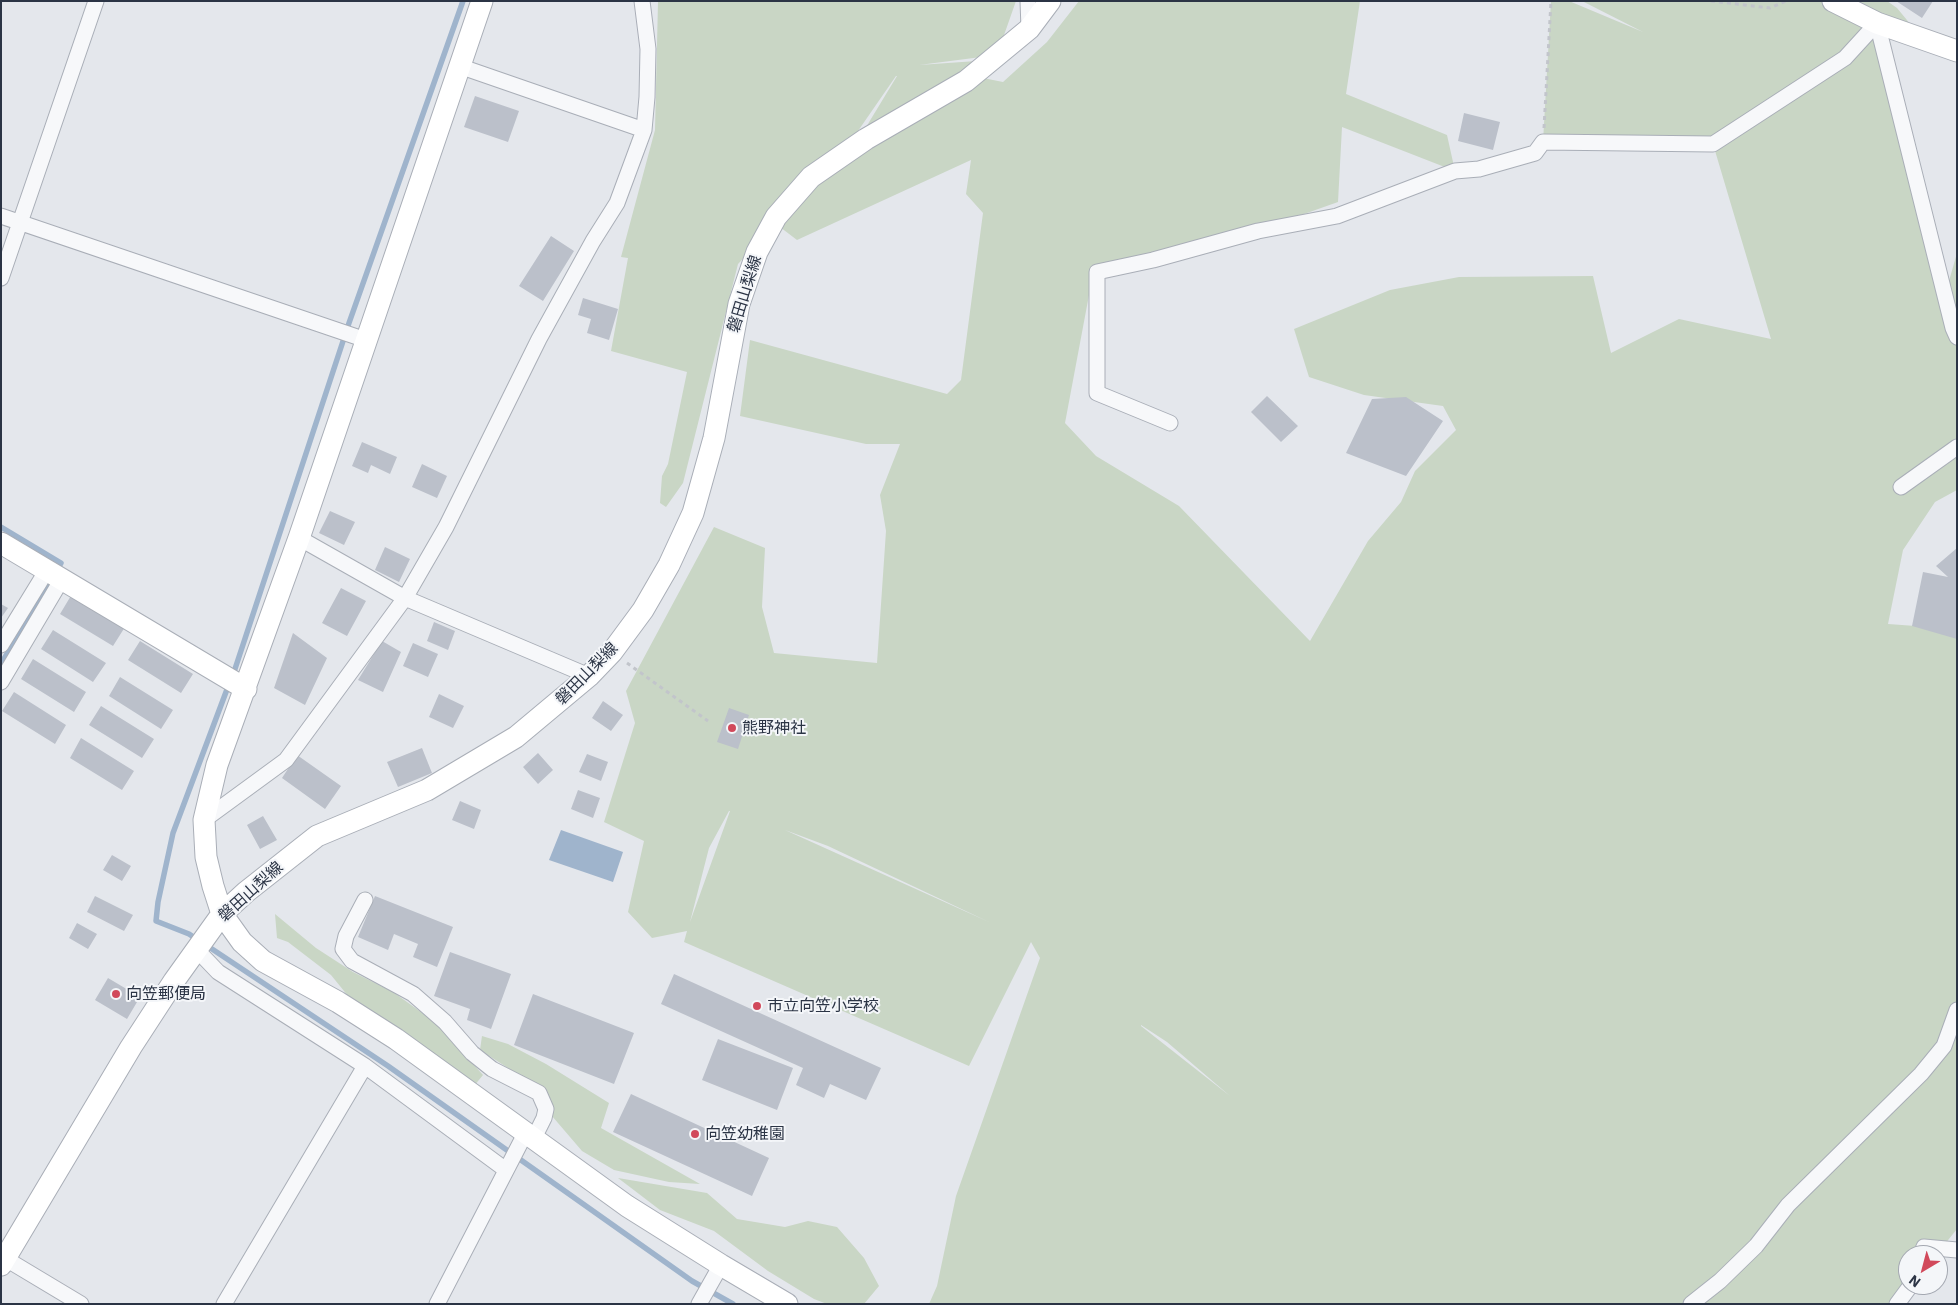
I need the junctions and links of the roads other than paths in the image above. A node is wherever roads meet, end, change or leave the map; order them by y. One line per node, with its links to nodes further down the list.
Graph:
1 (96, 1): 13 (street)
2 (482, 1): 10 (street)
3 (642, 1): 11 (street)
4 (1028, 1): 8 (street)
5 (1050, 1): 8 (street, 磐田山梨線)
6 (1833, 1): 7 (street)
7 (1877, 23): 9 (street); 15 (street); 17 (street)
8 (1029, 30): 25 (street, 磐田山梨線)
9 (1957, 51)
10 (459, 66): 11 (street); 16 (street)
11 (644, 130): 23 (street)
12 (1, 216): 13 (street)
13 (20, 223): 14 (street); 16 (street)
14 (1, 278)
15 (1957, 337)
16 (366, 340): 20 (street)
17 (1170, 423)
18 (1957, 447): 19 (street)
19 (1901, 487)
20 (299, 538): 23 (street); 27 (street)
21 (1, 543): 22 (street)
22 (54, 575): 24 (street); 26 (street); 27 (street)
23 (405, 598): 25 (street); 28 (street)
24 (1, 645)
25 (589, 676): 30 (street, 磐田山梨線)
26 (1, 682)
27 (246, 689): 28 (street)
28 (204, 820): 30 (street)
29 (365, 900): 34 (street)
30 (222, 914): 31 (street, 磐田山梨線); 34 (street)
31 (197, 950): 33 (street); 36 (street, 磐田山梨線)
32 (1957, 1010): 43 (street)
33 (365, 1066): 35 (street); 39 (street)
34 (530, 1135): 35 (street); 37 (street)
35 (506, 1170): 40 (street)
36 (3, 1259): 38 (street)
37 (721, 1265): 41 (street); 42 (street)
38 (81, 1304)
39 (224, 1304)
40 (437, 1304)
41 (700, 1304)
42 (787, 1304)
43 (1691, 1304)

